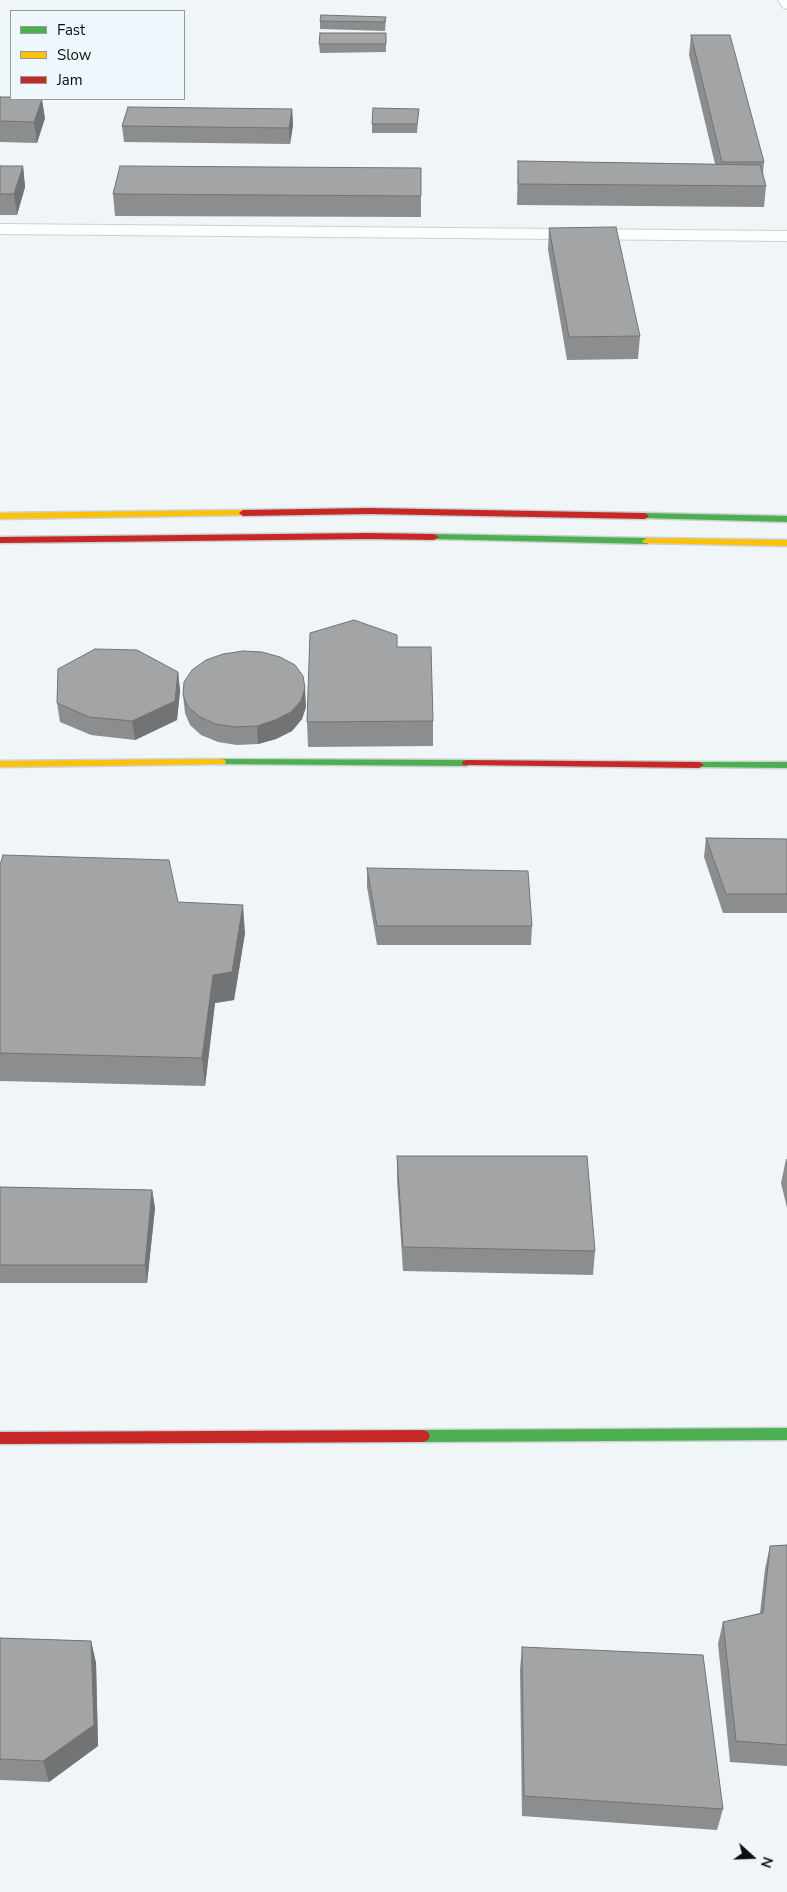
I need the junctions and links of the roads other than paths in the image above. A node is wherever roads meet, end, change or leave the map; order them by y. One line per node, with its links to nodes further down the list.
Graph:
1 (785, 0): 2 (lane)
2 (787, 4)
3 (0, 229): 4 (lane)
4 (787, 236)
5 (0, 516): 6 (main road)
6 (787, 518)
7 (0, 540): 8 (main road)
8 (787, 543)
9 (0, 764): 10 (main road)
10 (787, 765)
11 (787, 1434): 12 (main road)
12 (0, 1438)

